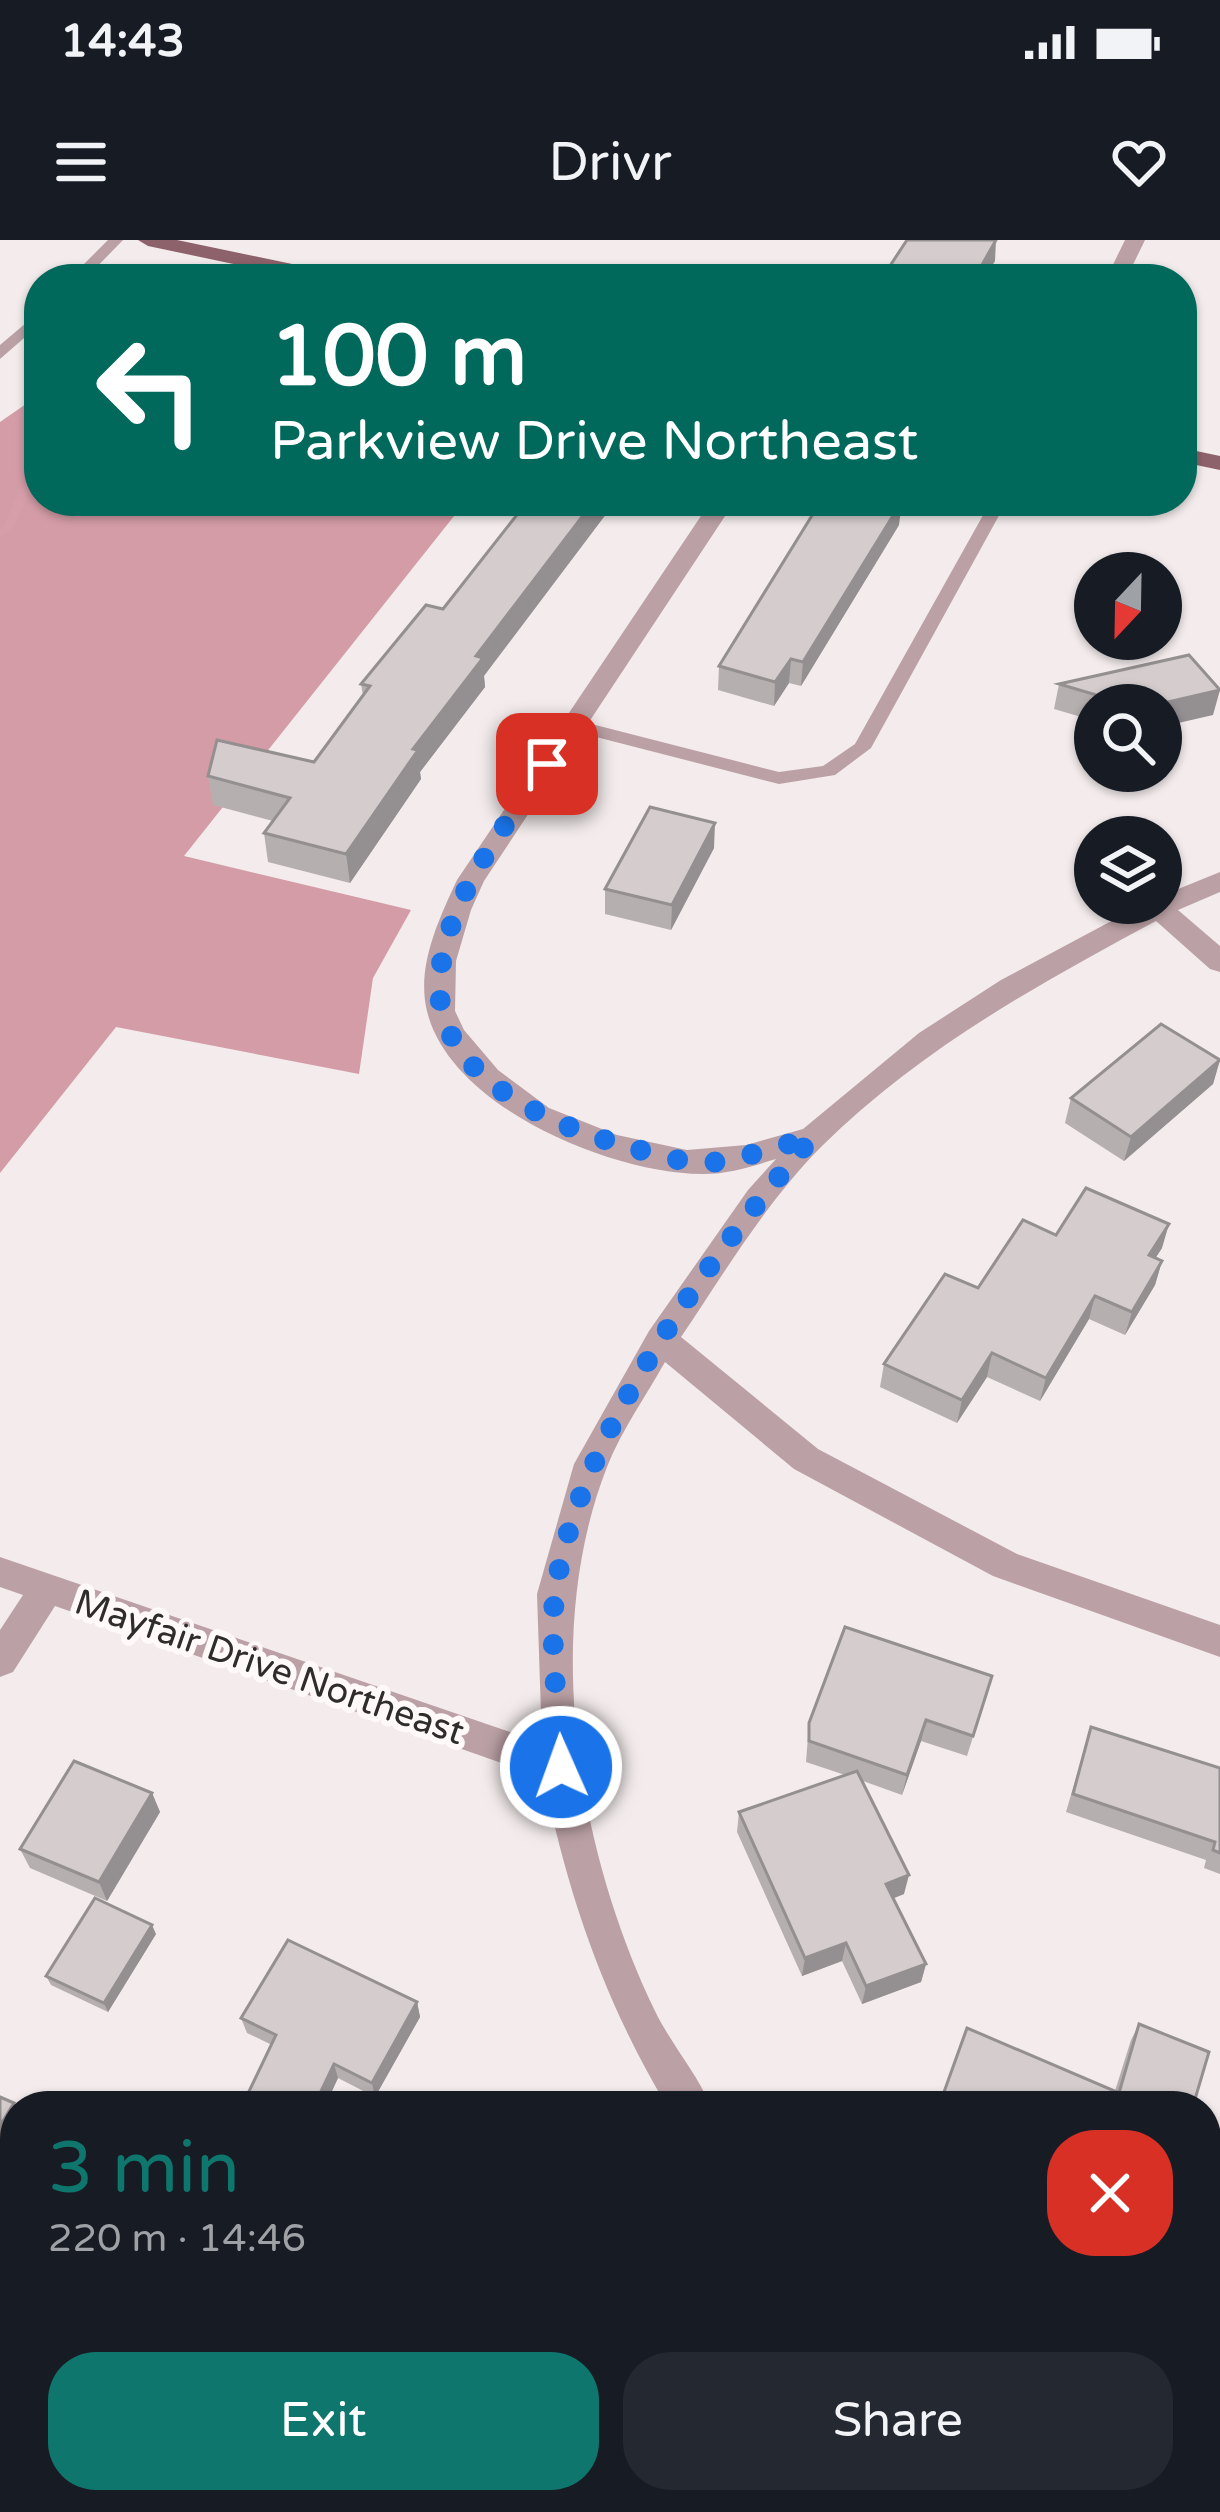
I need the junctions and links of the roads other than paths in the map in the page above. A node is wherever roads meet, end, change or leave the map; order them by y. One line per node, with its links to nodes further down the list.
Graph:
1 (116, 240): 3 (lane)
2 (148, 240): 4 (main road)
3 (92, 264)
4 (263, 264)
5 (24, 331): 6 (lane)
6 (0, 354)
7 (712, 516): 9 (street)
8 (992, 516): 9 (lane)
9 (572, 725): 15 (street)
10 (1220, 881): 11 (street)
11 (1182, 898)
12 (1128, 924): 15 (street)
13 (1176, 924): 14 (street)
14 (1220, 962)
15 (812, 1138): 16 (street)
16 (662, 1340): 19 (street); 21 (street)
17 (0, 1572): 18 (street, Mayfair Drive Northeast)
18 (47, 1589): 20 (street); 21 (street, Mayfair Drive Northeast)
19 (1220, 1641)
20 (0, 1661)
21 (561, 1767): 22 (street)
22 (681, 2091)

